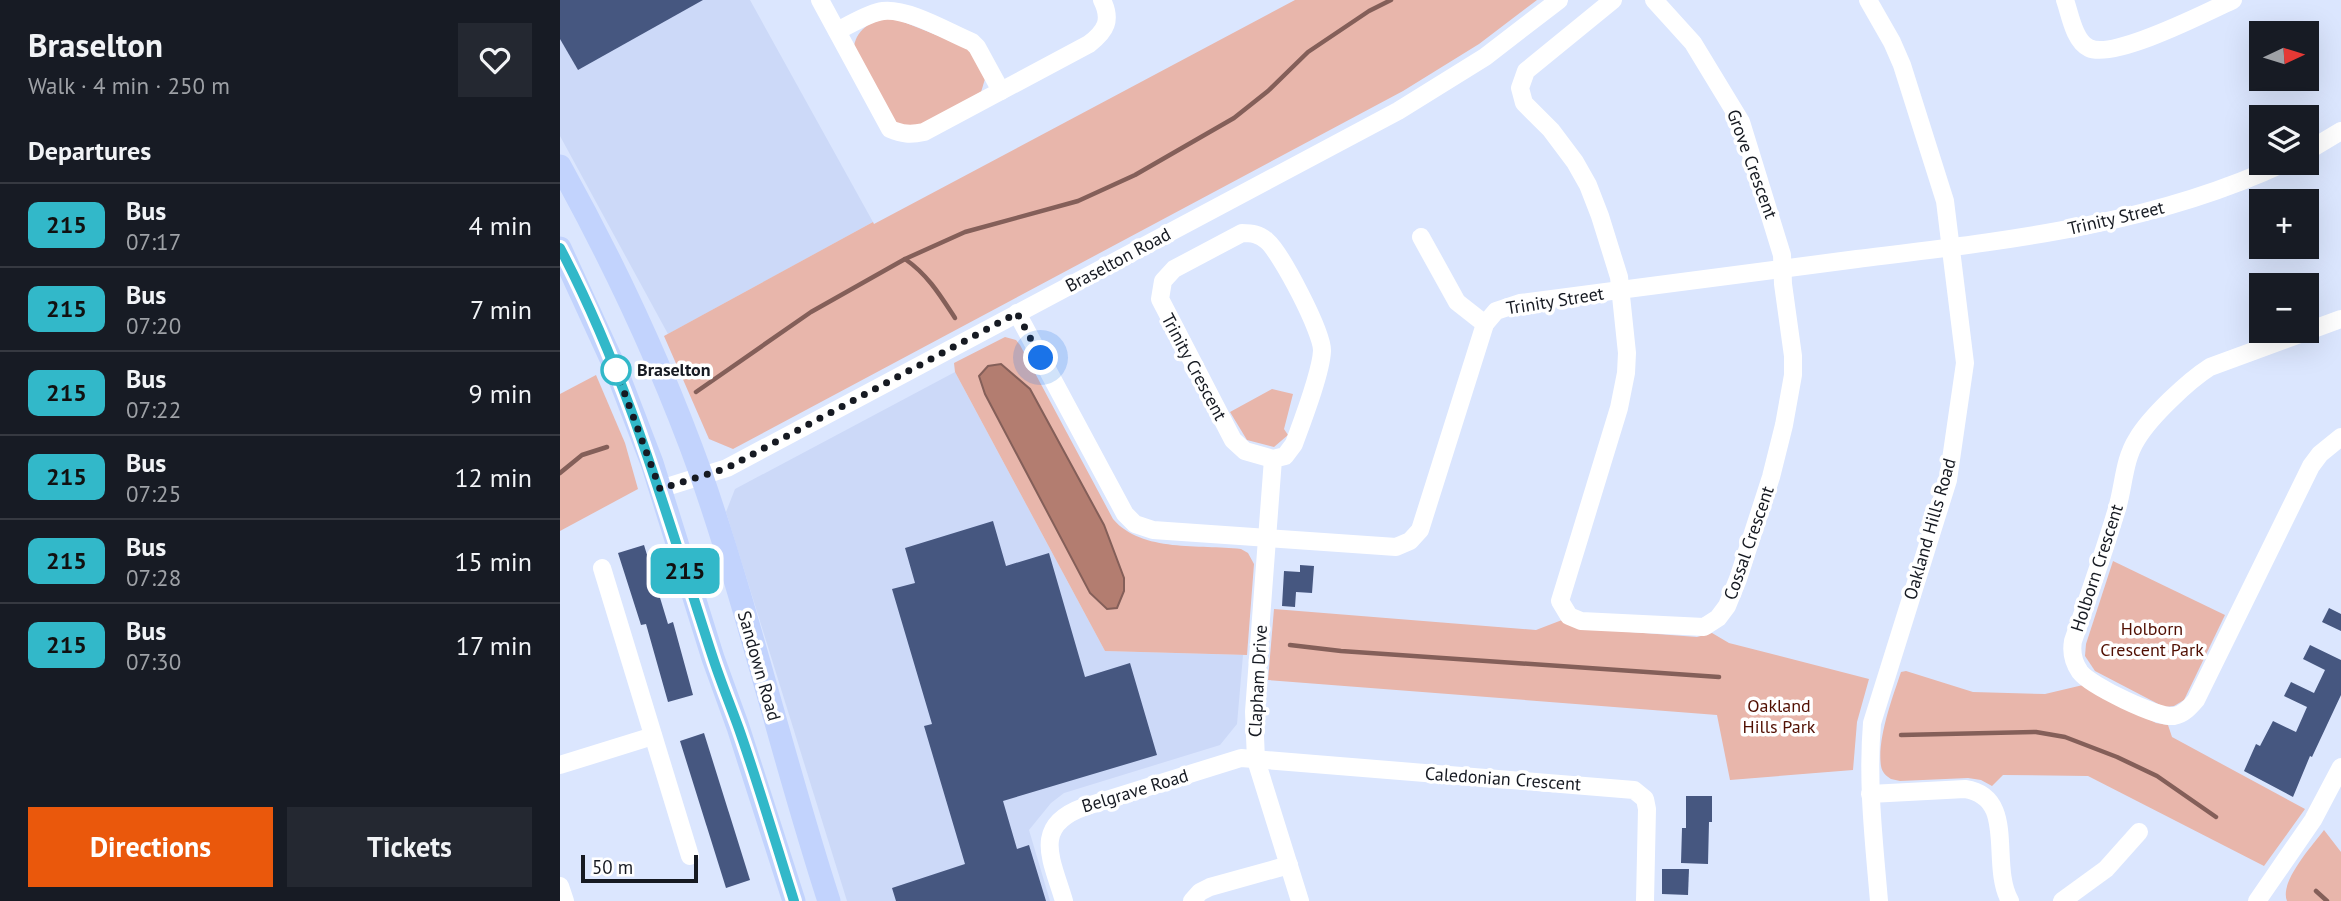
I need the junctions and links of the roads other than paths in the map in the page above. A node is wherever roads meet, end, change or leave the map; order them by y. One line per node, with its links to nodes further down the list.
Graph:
1 (820, 0): 9 (street)
2 (1102, 0): 10 (street)
3 (1559, 0): 20 (street, Braselton Road)
4 (1613, 0): 19 (street)
5 (1654, 0): 18 (street, Grove Crescent)
6 (1868, 0): 16 (street, Oakland Hills Road)
7 (2066, 0): 8 (street)
8 (2233, 0)
9 (837, 31): 10 (street); 10 (street)
10 (1000, 91)
11 (2341, 131): 12 (street)
12 (2319, 144)
13 (560, 166): 25 (main road, Sandown Road)
14 (2254, 175): 16 (street, Trinity Street)
15 (1421, 237): 22 (street)
16 (1952, 247): 18 (street, Trinity Street); 33 (street, Oakland Hills Road)
17 (560, 248): 26 (main road, Sandown Road)
18 (1782, 269): 19 (street, Trinity Street); 19 (street, Cossal Crescent)
19 (1620, 290): 22 (street, Trinity Street)
20 (1017, 313): 25 (street, Braselton Road); 27 (street, Trinity Street)
21 (2341, 319): 23 (street, Holborn Crescent)
22 (1485, 324): 27 (street, Trinity Street)
23 (2341, 438)
24 (1273, 459): 24 (street, Trinity Crescent); 27 (street)
25 (702, 477): 26 (street, Braselton Road); 41 (main road, Sandown Road)
26 (660, 489): 40 (main road, Sandown Road)
27 (1267, 538): 30 (street, Clapham Drive)
28 (602, 568): 29 (street)
29 (653, 736): 31 (street); 35 (street)
30 (1256, 760): 36 (street, Clapham Drive); 42 (street, Belgrave Road); 45 (street, Caledonian Crescent)
31 (560, 765)
32 (2341, 767): 38 (street)
33 (1870, 794): 46 (street, Oakland Hills Road); 47 (street)
34 (2139, 832): 48 (street)
35 (690, 856)
36 (1289, 865): 43 (street); 44 (street, Clapham Drive)
37 (560, 886): 39 (street)
38 (2261, 899)
39 (565, 901)
40 (794, 901)
41 (829, 901)
42 (1064, 901)
43 (1192, 901)
44 (1300, 901)
45 (1645, 901)
46 (1879, 901)
47 (2010, 901)
48 (2062, 901)

